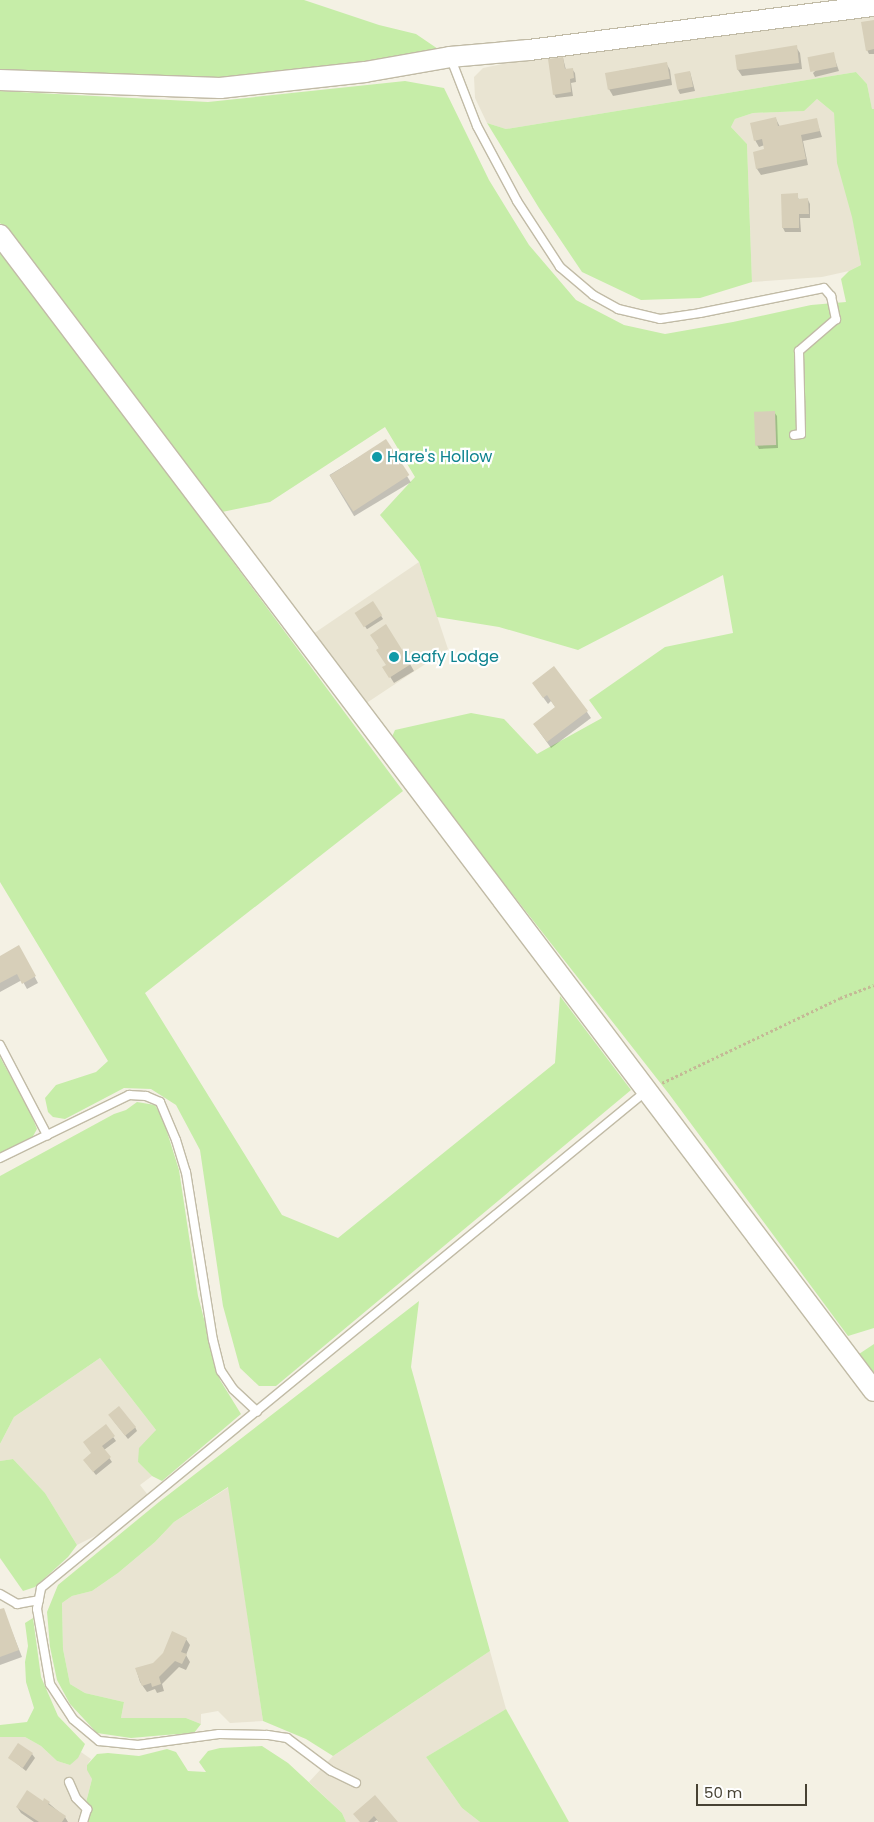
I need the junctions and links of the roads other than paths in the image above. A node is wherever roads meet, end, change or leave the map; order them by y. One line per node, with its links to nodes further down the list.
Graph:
1 (874, 6): 2 (street)
2 (450, 57): 3 (street); 5 (lane)
3 (0, 80)
4 (0, 235): 7 (street)
5 (794, 435)
6 (0, 1045): 8 (lane)
7 (647, 1090): 10 (street); 11 (lane)
8 (47, 1135): 9 (lane); 11 (lane)
9 (0, 1158)
10 (874, 1391)
11 (257, 1411): 13 (lane)
12 (0, 1594): 13 (lane)
13 (39, 1600): 15 (lane)
14 (69, 1782): 16 (lane)
15 (356, 1783)
16 (83, 1822)

